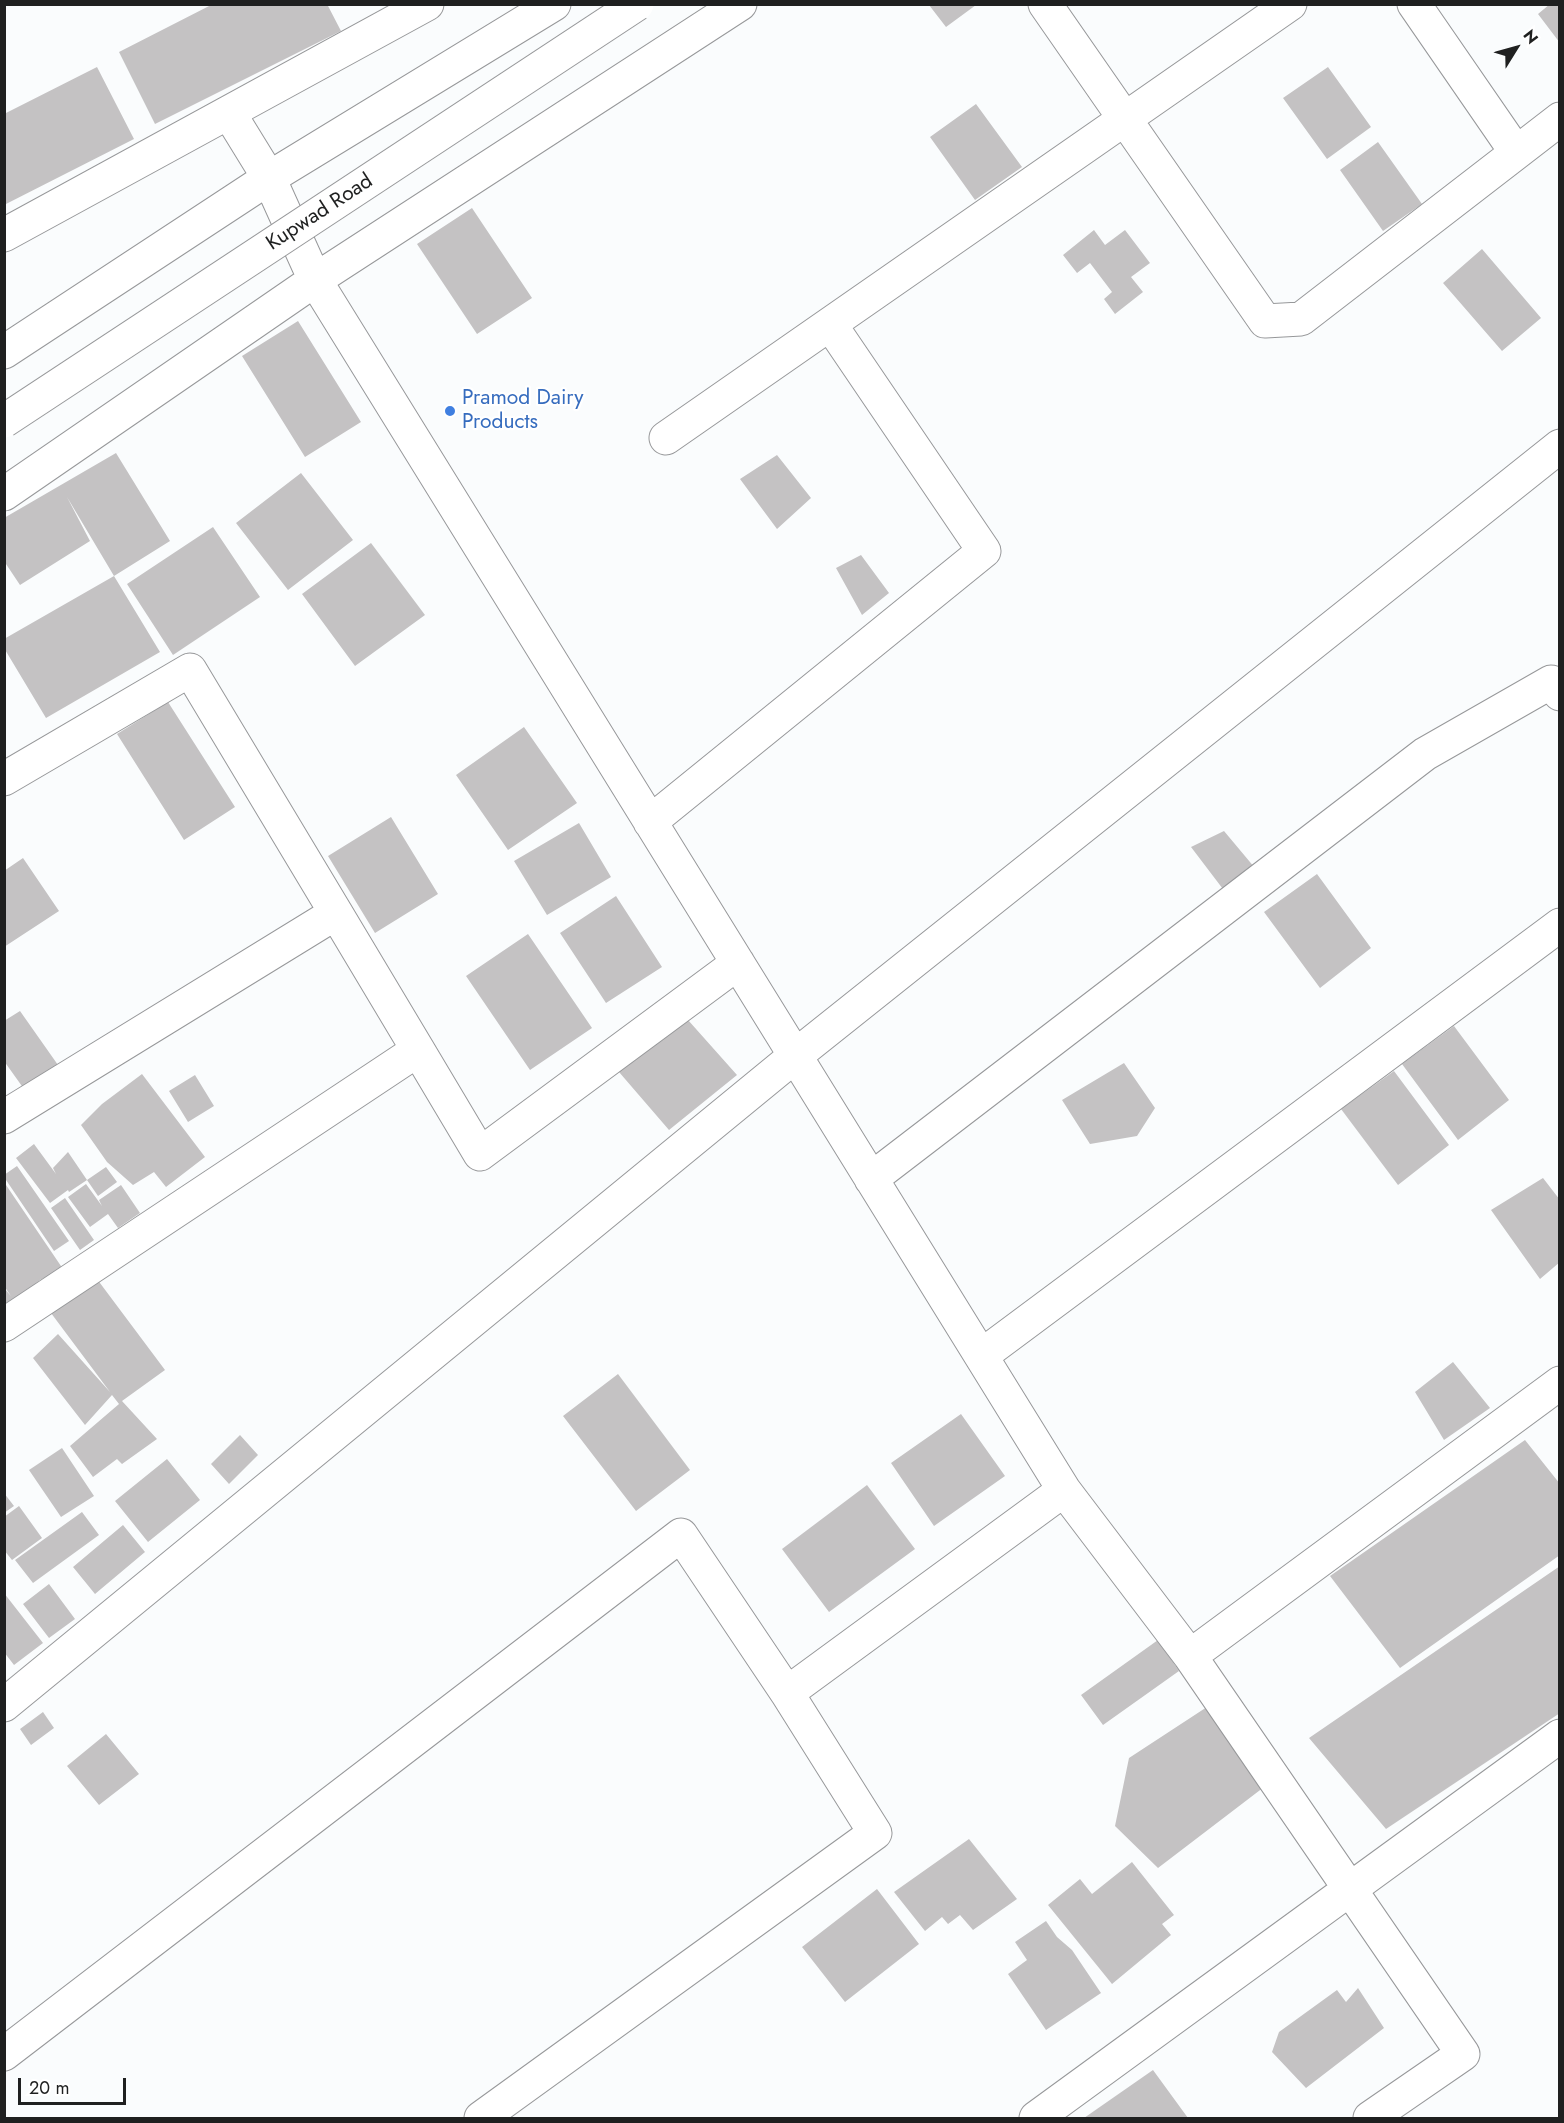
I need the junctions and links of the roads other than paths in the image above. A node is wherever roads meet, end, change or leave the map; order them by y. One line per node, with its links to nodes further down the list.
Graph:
1 (427, 4): 8 (street)
2 (554, 4): 12 (street)
3 (637, 4): 17 (street, Kupwad Road, bridge)
4 (740, 4): 14 (street)
5 (1046, 4): 9 (street)
6 (1290, 4): 9 (street)
7 (1414, 4): 11 (street)
8 (229, 113): 12 (street); 13 (street)
9 (1126, 118): 11 (street); 15 (street)
10 (1560, 119): 11 (street)
11 (1516, 152)
12 (269, 178): 14 (street); 16 (street)
13 (4, 236)
14 (315, 280): 20 (street); 23 (street)
15 (831, 324): 18 (street); 23 (street)
16 (4, 352)
17 (4, 421)
18 (666, 438)
19 (1560, 446): 28 (street)
20 (4, 494)
21 (1560, 694): 30 (street)
22 (4, 779): 24 (street)
23 (650, 822): 26 (street)
24 (336, 913): 27 (street); 29 (street)
25 (1560, 925): 32 (street)
26 (738, 963): 27 (street); 28 (street)
27 (418, 1050): 31 (street)
28 (795, 1056): 30 (street); 37 (street)
29 (4, 1117)
30 (871, 1179): 32 (street)
31 (4, 1325)
32 (981, 1356): 34 (street)
33 (1560, 1383): 35 (street)
34 (1064, 1490): 35 (street); 36 (street)
35 (1190, 1656): 39 (street)
36 (787, 1693): 40 (street); 41 (street)
37 (4, 1705)
38 (1560, 1736): 39 (street)
39 (1350, 1889): 42 (street); 43 (street)
40 (4, 2054)
41 (481, 2118)
42 (1036, 2118)
43 (1370, 2118)

